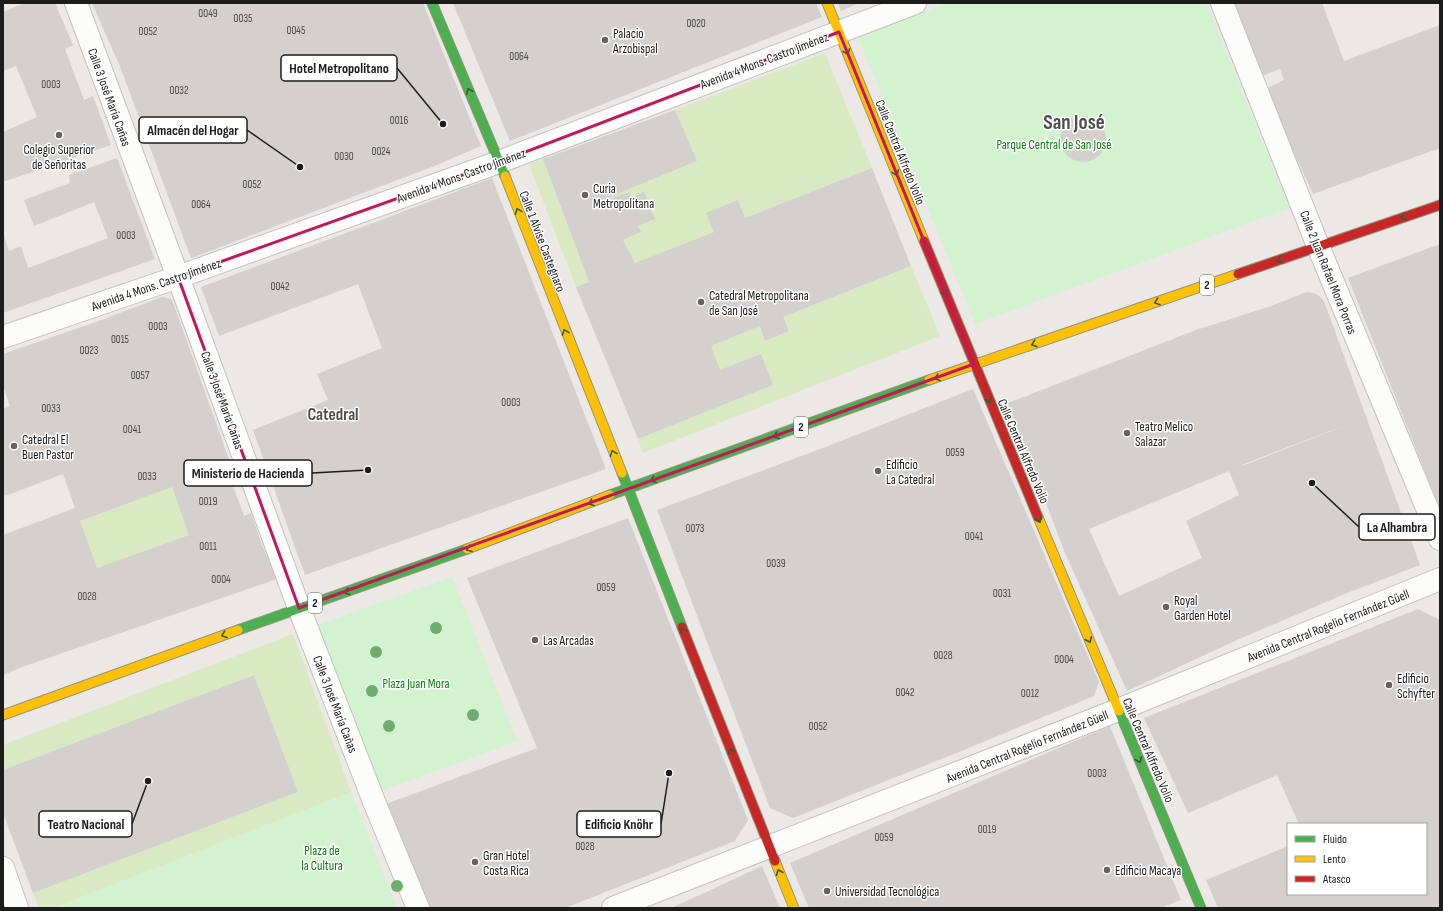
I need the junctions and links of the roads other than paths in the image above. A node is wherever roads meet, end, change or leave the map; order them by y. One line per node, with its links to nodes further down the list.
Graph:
1 (76, 3): 10 (street, Calle 3 José María Cañas)
2 (432, 3): 7 (main road, Calle 1 Alvise Castegnaro, one-way to 2)
3 (827, 3): 6 (main road, Calle Central Alfredo Volio)
4 (915, 3): 6 (street, Avenida 4 Mons. Castro Jiménez)
5 (1222, 3): 9 (street, Calle 2 Juan Rafael Mora Porras)
6 (839, 32): 7 (street, Avenida 4 Mons. Castro Jiménez); 12 (main road, Calle Central Alfredo Volio, one-way to 12)
7 (498, 162): 10 (street, Avenida 4 Mons. Castro Jiménez); 13 (main road, Calle 1 Alvise Castegnaro, one-way to 7)
8 (1440, 205): 9 (main road, 2, one-way to 9)
9 (1318, 246): 12 (main road, 2, one-way to 12); 14 (street, Calle 2 Juan Rafael Mora Porras)
10 (178, 277): 11 (street, Avenida 4 Mons. Castro Jiménez); 16 (street, Calle 3 José María Cañas)
11 (3, 337)
12 (974, 364): 13 (main road, 2, one-way to 13); 17 (main road, Calle Central Alfredo Volio, one-way to 17)
13 (627, 489): 16 (main road, 2, one-way to 16); 19 (main road, Calle 1 Alvise Castegnaro, one-way to 13)
14 (1440, 539)
15 (1440, 579): 17 (street, Avenida Central Rogelio Fernández Güell)
16 (299, 608): 18 (main road, 2, one-way to 18); 22 (street, Calle 3 José María Cañas)
17 (1118, 710): 19 (street, Avenida Central Rogelio Fernández Güell); 25 (main road, Calle Central Alfredo Volio, one-way to 25)
18 (3, 715)
19 (769, 848): 23 (street, Avenida Central Rogelio Fernández Güell); 24 (main road, Calle 1 Alvise Castegnaro, one-way to 19)
20 (3, 868): 21 (street)
21 (16, 908)
22 (418, 908)
23 (613, 908)
24 (794, 908)
25 (1201, 908)

